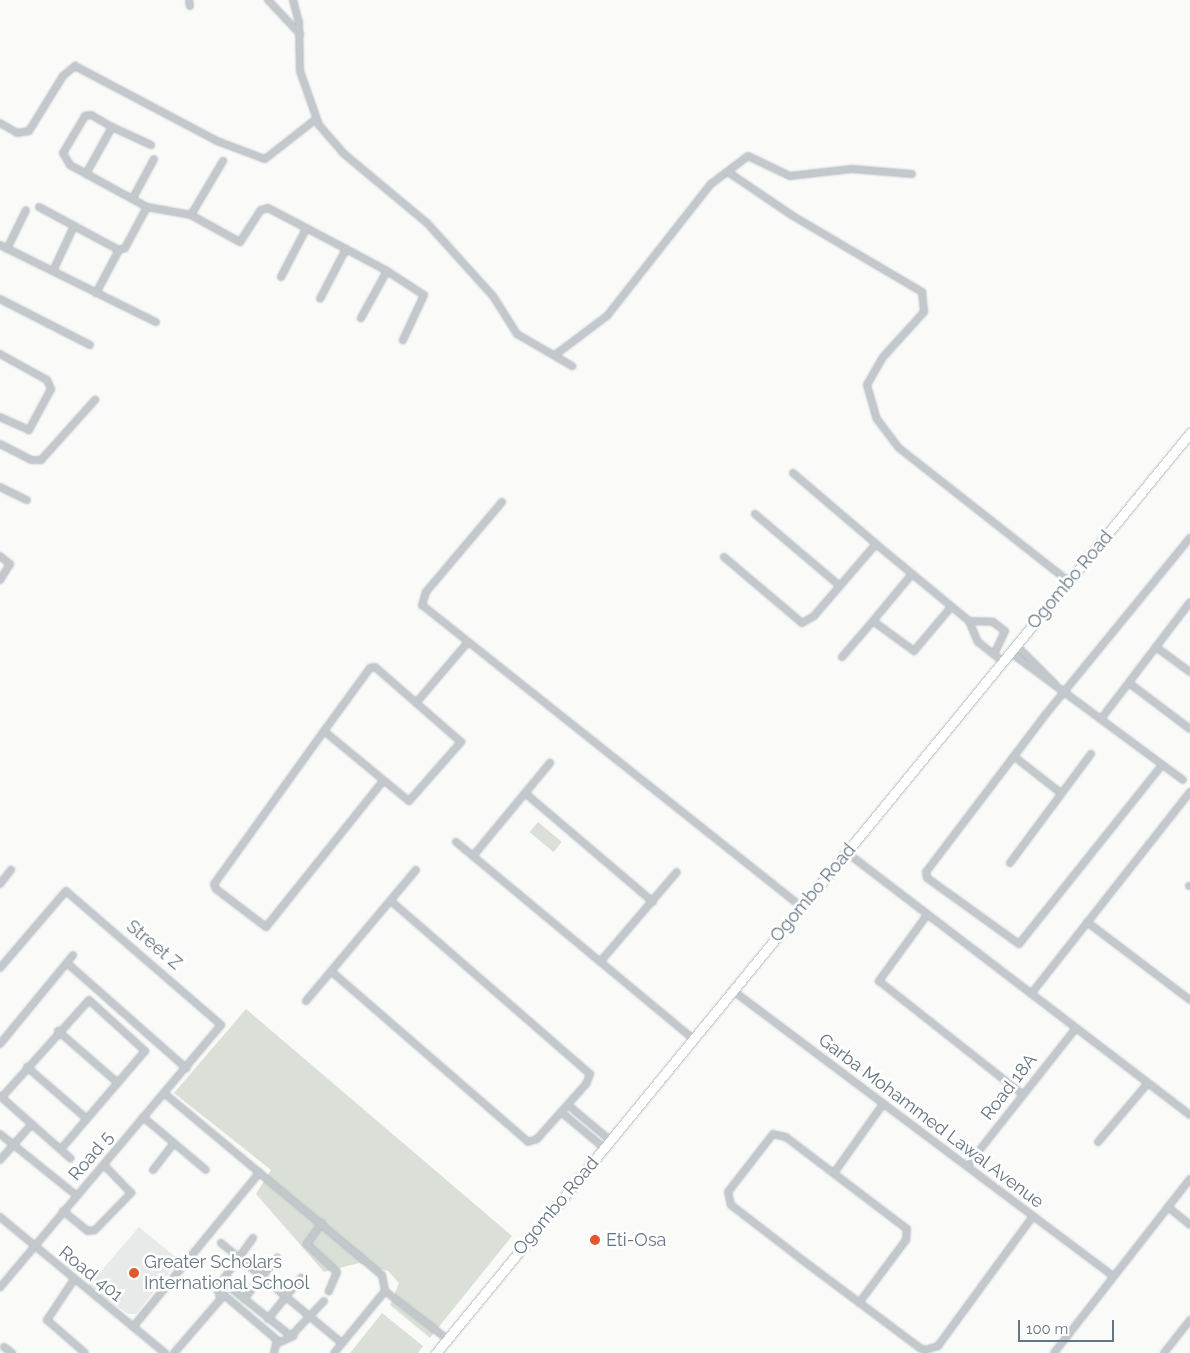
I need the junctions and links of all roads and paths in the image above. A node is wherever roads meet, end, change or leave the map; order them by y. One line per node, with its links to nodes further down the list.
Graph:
1 (268, 0): 3 (street)
2 (293, 0): 3 (street)
3 (300, 34): 4 (street)
4 (316, 119): 5 (street); 35 (street)
5 (0, 123)
6 (112, 127): 7 (street); 11 (street); 11 (street)
7 (150, 145)
8 (154, 159): 13 (street)
9 (223, 161): 17 (street)
10 (728, 172): 12 (street); 35 (street); 52 (street)
11 (86, 174): 13 (street)
12 (912, 174)
13 (133, 198): 15 (street)
14 (39, 207): 18 (street)
15 (147, 207): 17 (street); 22 (street)
16 (26, 210): 21 (street)
17 (191, 215): 19 (street)
18 (74, 226): 22 (street); 25 (street)
19 (306, 229): 23 (street); 26 (street)
20 (0, 245): 21 (street)
21 (7, 249): 25 (street)
22 (119, 250): 27 (street)
23 (346, 250): 24 (street); 29 (street)
24 (387, 271): 30 (street); 32 (street)
25 (53, 272): 27 (street)
26 (281, 277)
27 (96, 293): 31 (street)
28 (0, 299): 33 (street)
29 (320, 299)
30 (361, 318)
31 (156, 322)
32 (403, 340)
33 (90, 345)
34 (0, 354): 38 (street)
35 (555, 355): 36 (street)
36 (572, 366)
37 (95, 400): 40 (street)
38 (0, 417)
39 (1190, 433): 52 (main road, Ogombo Road)
40 (0, 444)
41 (793, 473): 47 (street)
42 (0, 487): 43 (street)
43 (27, 500)
44 (502, 502): 60 (street)
45 (755, 514): 53 (street)
46 (1190, 538): 67 (street)
47 (876, 544): 50 (street); 53 (street)
48 (0, 556): 51 (street)
49 (724, 557): 53 (street)
50 (912, 574): 55 (street); 58 (street)
51 (0, 580)
52 (1068, 581): 62 (main road, Ogombo Road)
53 (840, 586)
54 (1190, 602): 56 (street)
55 (951, 606): 58 (street); 59 (street)
56 (1184, 611): 57 (street); 61 (street)
57 (1190, 615)
58 (873, 621): 63 (street)
59 (969, 621): 64 (street); 64 (street)
60 (468, 642): 68 (street); 91 (street)
61 (1156, 647): 65 (street); 66 (street)
62 (1013, 648): 64 (main road, Ogombo Road); 67 (street)
63 (842, 657)
64 (998, 658): 82 (main road, Ogombo Road)
65 (1190, 672)
66 (1129, 683): 69 (street); 70 (street)
67 (1065, 691): 69 (street); 73 (street)
68 (416, 702): 71 (street); 77 (street)
69 (1101, 719): 75 (street)
70 (1190, 729)
71 (324, 731): 77 (street); 77 (street)
72 (1091, 754): 80 (street)
73 (1016, 758): 75 (street); 80 (street)
74 (550, 763): 79 (street)
75 (1162, 765): 76 (street)
76 (1183, 780)
77 (384, 781)
78 (1190, 792): 93 (street)
79 (525, 793): 83 (street); 90 (street)
80 (1061, 793): 84 (street)
81 (456, 842): 83 (street)
82 (846, 852): 91 (main road, Ogombo Road); 92 (street)
83 (473, 856): 95 (street)
84 (1010, 863)
85 (11, 870): 88 (street)
86 (416, 870): 89 (street)
87 (677, 872): 90 (street)
88 (0, 884)
89 (391, 901): 98 (street); 116 (street)
90 (653, 902): 95 (street)
91 (801, 907): 99 (main road, Ogombo Road)
92 (927, 915): 100 (street); 113 (street)
93 (1086, 922): 100 (street); 101 (street)
94 (73, 955): 96 (street)
95 (600, 962): 105 (street)
96 (67, 963): 106 (street); 109 (street)
97 (0, 968): 107 (street, Street Z)
98 (332, 972): 102 (street); 117 (street)
99 (732, 990): 105 (main road, Ogombo Road); 115 (street, Garba Mohammed Lawal Avenue)
100 (1031, 994): 103 (street)
101 (1190, 1000)
102 (306, 1001)
103 (1076, 1028): 111 (street); 113 (street, Road 18A)
104 (58, 1031): 108 (street); 110 (street); 110 (street)
105 (693, 1039): 125 (main road, Ogombo Road)
106 (0, 1044)
107 (206, 1044): 109 (street, Road 5)
108 (27, 1067): 114 (street); 120 (street)
109 (186, 1068): 112 (street, Road 5)
110 (118, 1083): 120 (street)
111 (1148, 1083): 118 (street); 123 (street)
112 (164, 1093): 119 (street, Road 5); 134 (street)
113 (1021, 1093): 131 (street, Road 18A)
114 (1, 1096): 121 (street)
115 (883, 1104): 131 (street, Garba Mohammed Lawal Avenue); 135 (street)
116 (568, 1105): 117 (street); 125 (street)
117 (561, 1112): 125 (street)
118 (1190, 1115)
119 (143, 1117): 124 (street); 130 (street, Road 5)
120 (87, 1119): 127 (street)
121 (32, 1124): 126 (street); 127 (street)
122 (0, 1134): 126 (street)
123 (1098, 1142)
124 (174, 1143): 132 (street); 133 (street)
125 (607, 1144): 167 (main road, Ogombo Road)
126 (14, 1145): 129 (street); 137 (street)
127 (61, 1149): 128 (street)
128 (70, 1158)
129 (0, 1160)
130 (104, 1164): 137 (street, Road 5); 139 (street)
131 (967, 1166): 140 (street, Garba Mohammed Lawal Avenue)
132 (153, 1170)
133 (206, 1170)
134 (260, 1172): 142 (street); 165 (street)
135 (834, 1173): 161 (street); 161 (street)
136 (1190, 1179): 138 (street)
137 (77, 1196): 139 (street, Road 5)
138 (1168, 1207): 143 (street); 150 (street)
139 (63, 1211): 146 (street, Road 5)
140 (1033, 1216): 150 (street, Garba Mohammed Lawal Avenue); 161 (street)
141 (0, 1217): 146 (street, Road 401)
142 (322, 1223): 155 (street); 156 (street)
143 (1190, 1225)
144 (253, 1238): 147 (street)
145 (221, 1243): 147 (street)
146 (34, 1246): 152 (street, Road 401); 154 (street, Road 5)
147 (238, 1257): 149 (street); 153 (street)
148 (277, 1258): 149 (street)
149 (262, 1276): 157 (street); 159 (street)
150 (1112, 1276): 179 (street)
151 (301, 1278): 157 (street)
152 (73, 1280): 165 (street, Road 401); 173 (street)
153 (222, 1281): 158 (street); 159 (street)
154 (0, 1287)
155 (329, 1291)
156 (385, 1291): 167 (street); 169 (street)
157 (286, 1296): 162 (street); 163 (street)
158 (220, 1297): 168 (street); 175 (street)
159 (244, 1299): 163 (street)
160 (324, 1301): 162 (street)
161 (859, 1303)
162 (311, 1317): 166 (street); 169 (street)
163 (268, 1319): 166 (street)
164 (1190, 1320): 171 (street)
165 (133, 1327): 174 (street, Road 401)
166 (294, 1336): 168 (street)
167 (447, 1339): 178 (main road, Ogombo Road)
168 (278, 1343): 176 (street)
169 (342, 1343): 177 (street)
170 (4, 1347): 172 (street)
171 (1168, 1352)
172 (12, 1353)
173 (86, 1353)
174 (165, 1353)
175 (174, 1353)
176 (274, 1353)
177 (334, 1353)
178 (436, 1353)
179 (1054, 1353)

